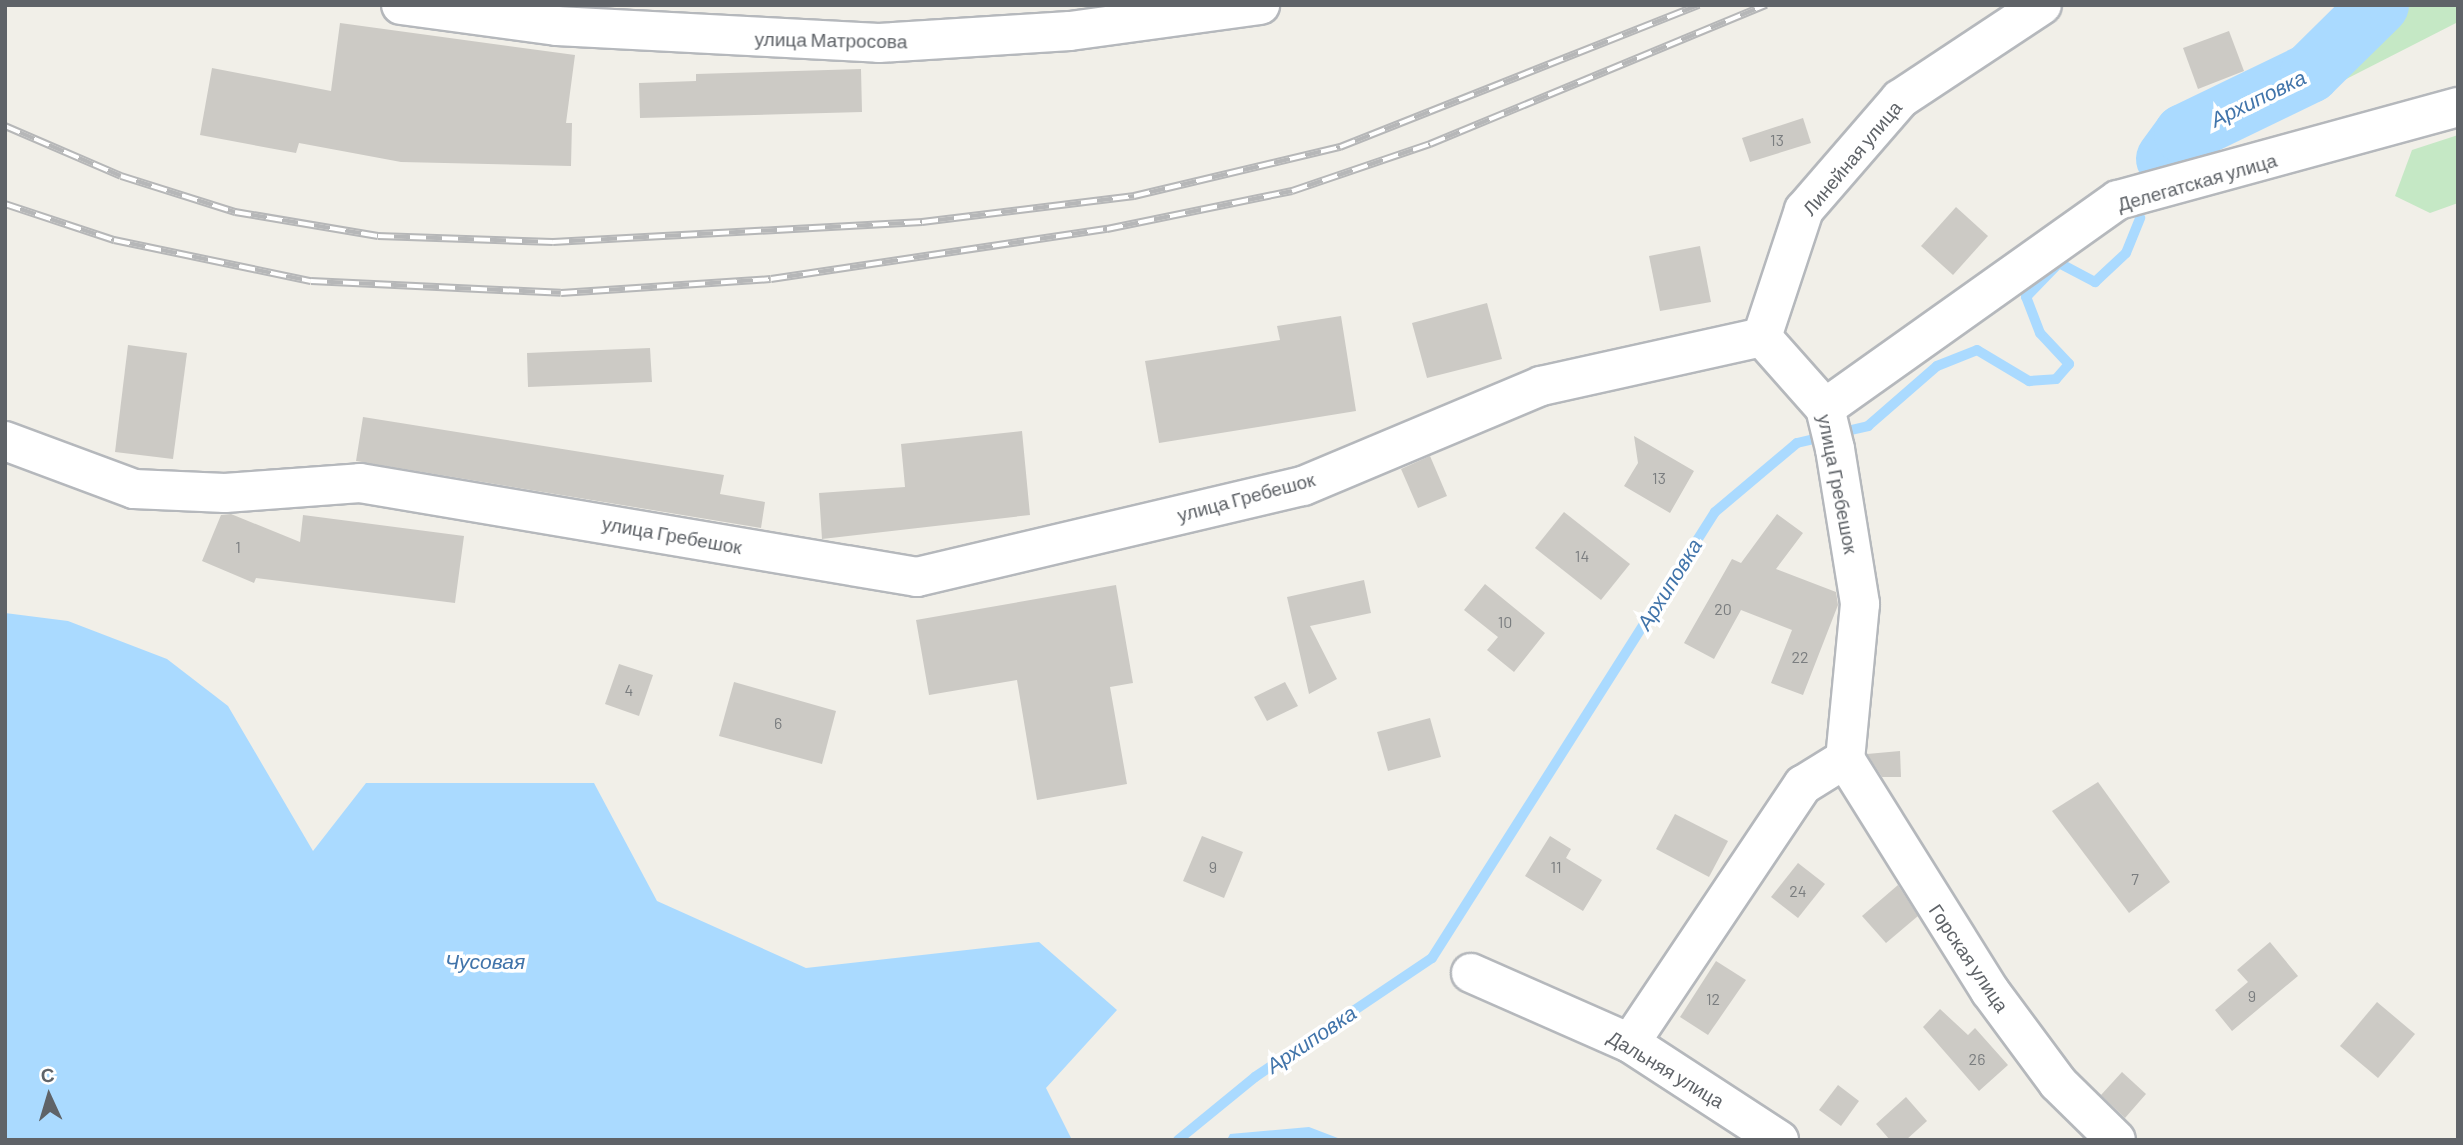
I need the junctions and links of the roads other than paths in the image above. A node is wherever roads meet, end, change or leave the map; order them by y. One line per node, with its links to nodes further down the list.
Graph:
1 (401, 5): 2 (street, улица Матросова)
2 (1260, 5)
3 (2042, 5): 5 (street, Линейная улица)
4 (2458, 107): 6 (street, Делегатская улица)
5 (1762, 337): 6 (street, улица Гребешок); 7 (street, улица Гребешок)
6 (1825, 408): 8 (street, улица Гребешок)
7 (5, 442)
8 (1844, 759): 10 (street); 12 (street, Горская улица)
9 (1471, 974): 10 (street, Дальняя улица)
10 (1630, 1043): 11 (street, Дальняя улица)
11 (1779, 1140)
12 (2116, 1140)

